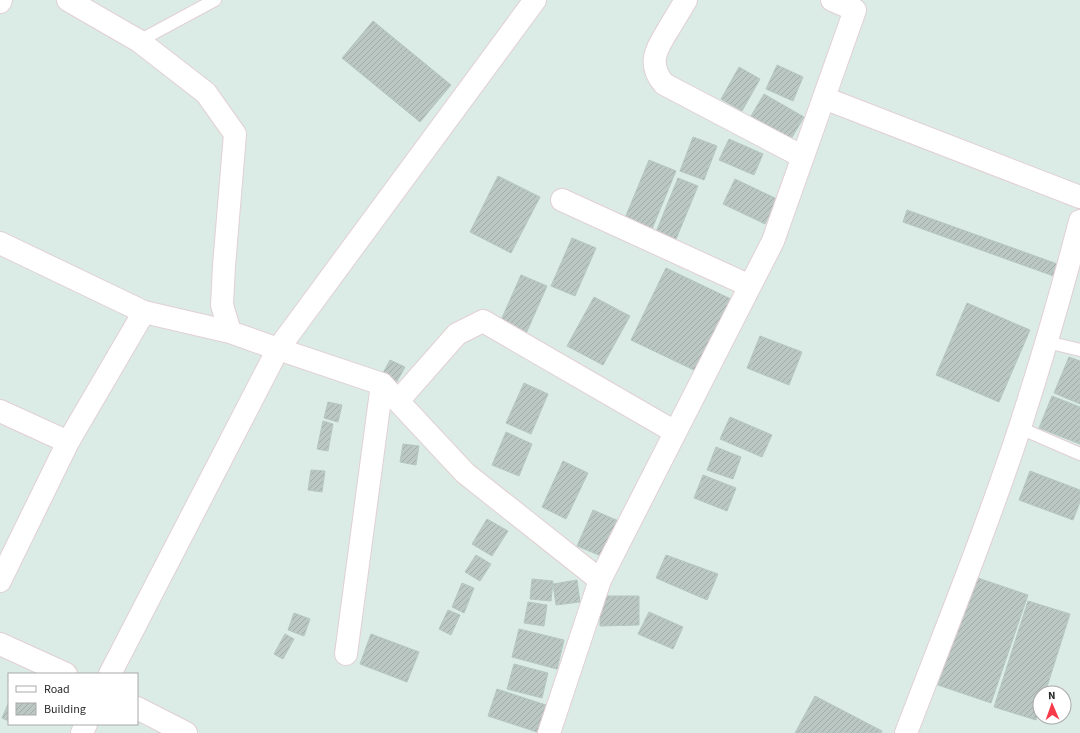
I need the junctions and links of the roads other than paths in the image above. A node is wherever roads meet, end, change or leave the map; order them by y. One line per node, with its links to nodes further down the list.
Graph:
1 (68, 0): 6 (street)
2 (215, 0): 6 (lane)
3 (535, 0): 17 (street)
4 (686, 0): 8 (street)
5 (832, 0): 7 (street)
6 (139, 41): 15 (street)
7 (824, 98): 8 (street); 9 (street)
8 (803, 157): 13 (street)
9 (1080, 197)
10 (562, 200): 13 (street)
11 (1080, 221): 16 (street)
12 (0, 243): 14 (street)
13 (750, 286): 23 (street)
14 (144, 312): 15 (street); 24 (street)
15 (230, 332): 17 (street)
16 (1047, 342): 18 (lane); 22 (street)
17 (278, 349): 19 (street); 31 (street)
18 (1080, 350)
19 (382, 384): 20 (street); 29 (street)
20 (398, 401): 23 (street); 26 (street)
21 (0, 411): 24 (street)
22 (1020, 428): 25 (lane); 35 (street)
23 (675, 432): 26 (street)
24 (68, 442): 27 (street)
25 (1080, 454)
26 (600, 580): 34 (street)
27 (0, 581)
28 (0, 644): 30 (street)
29 (346, 654)
30 (64, 673)
31 (111, 673)
32 (138, 709): 33 (street)
33 (186, 733)
34 (549, 733)
35 (906, 733)

